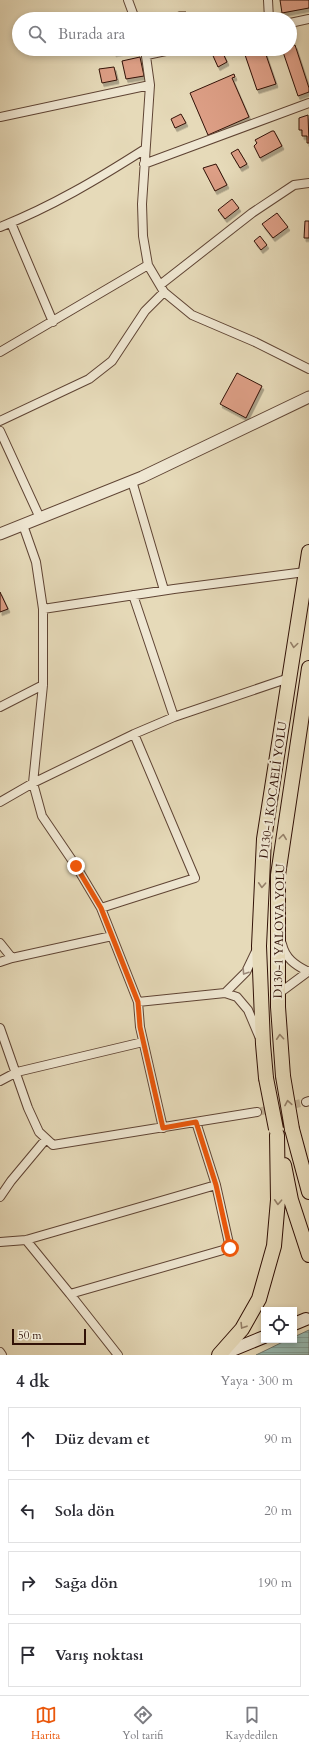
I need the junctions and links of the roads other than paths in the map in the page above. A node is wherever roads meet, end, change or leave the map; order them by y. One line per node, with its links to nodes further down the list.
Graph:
1 (128, 0): 3 (street)
2 (268, 0): 4 (street)
3 (132, 12)
4 (269, 12)
5 (309, 19): 6 (street)
6 (297, 22)
7 (146, 56): 8 (street)
8 (150, 85): 10 (street); 11 (street)
9 (309, 103): 12 (street)
10 (0, 117)
11 (145, 149): 12 (street); 14 (street)
12 (144, 164): 16 (street)
13 (309, 183): 17 (street)
14 (11, 223): 15 (street); 18 (street)
15 (0, 227)
16 (148, 265): 17 (street); 18 (street)
17 (162, 288): 20 (street); 22 (street)
18 (53, 322): 19 (street)
19 (0, 352)
20 (309, 369)
21 (309, 397): 24 (street)
22 (0, 421)
23 (0, 431): 25 (street)
24 (132, 481): 25 (street); 30 (street)
25 (40, 518): 26 (street)
26 (23, 525): 27 (street); 32 (street)
27 (0, 534)
28 (309, 552): 29 (highway, D130-1 KOCAELİ YOLU)
29 (305, 572): 30 (street); 34 (highway, D130-1 KOCAELİ YOLU, one-way to 34)
30 (164, 590): 31 (street)
31 (133, 595): 32 (street); 37 (street)
32 (43, 609): 35 (street)
33 (309, 668): 38 (highway, D130-1 YALOVA YOLU)
34 (290, 678): 37 (street); 46 (highway, D130-1 KOCAELİ YOLU, one-way to 46)
35 (43, 685): 36 (street); 40 (street)
36 (0, 707)
37 (174, 717): 39 (street)
38 (305, 722): 43 (highway, D130-1 YALOVA YOLU, one-way to 38)
39 (134, 734): 40 (street); 42 (street)
40 (33, 783): 41 (street); 42 (street)
41 (0, 802)
42 (101, 908): 44 (street)
43 (278, 929): 49 (street); 51 (highway, D130-1 YALOVA YOLU)
44 (112, 936): 47 (street); 52 (street)
45 (0, 943): 47 (street)
46 (259, 946): 50 (street, one-way to 50); 55 (highway, D130-1 KOCAELİ YOLU)
47 (12, 958): 48 (street)
48 (0, 962)
49 (308, 971): 51 (street)
50 (225, 993): 52 (street); 55 (street)
51 (278, 994): 63 (highway, D130-1 YALOVA YOLU, one-way to 51, bridge)
52 (138, 1002): 54 (street)
53 (0, 1028): 56 (street)
54 (143, 1042): 56 (street); 60 (street)
55 (262, 1044): 61 (highway, D130-1 KOCAELİ YOLU, bridge)
56 (17, 1072): 57 (street); 62 (street)
57 (0, 1081)
58 (257, 1112): 59 (street)
59 (196, 1122): 60 (street); 64 (street)
60 (163, 1128): 62 (street)
61 (276, 1132): 69 (highway); 77 (highway, one-way to 77)
62 (46, 1139): 66 (street)
63 (306, 1175): 65 (highway)
64 (216, 1185): 67 (street); 70 (street)
65 (309, 1192)
66 (0, 1197)
67 (26, 1240): 68 (street); 70 (street)
68 (0, 1242)
69 (309, 1255)
70 (70, 1294): 76 (street)
71 (306, 1319): 72 (main road)
72 (297, 1323)
73 (261, 1337): 77 (main road)
74 (0, 1352): 75 (street)
75 (2, 1355)
76 (118, 1355)
77 (220, 1355)

